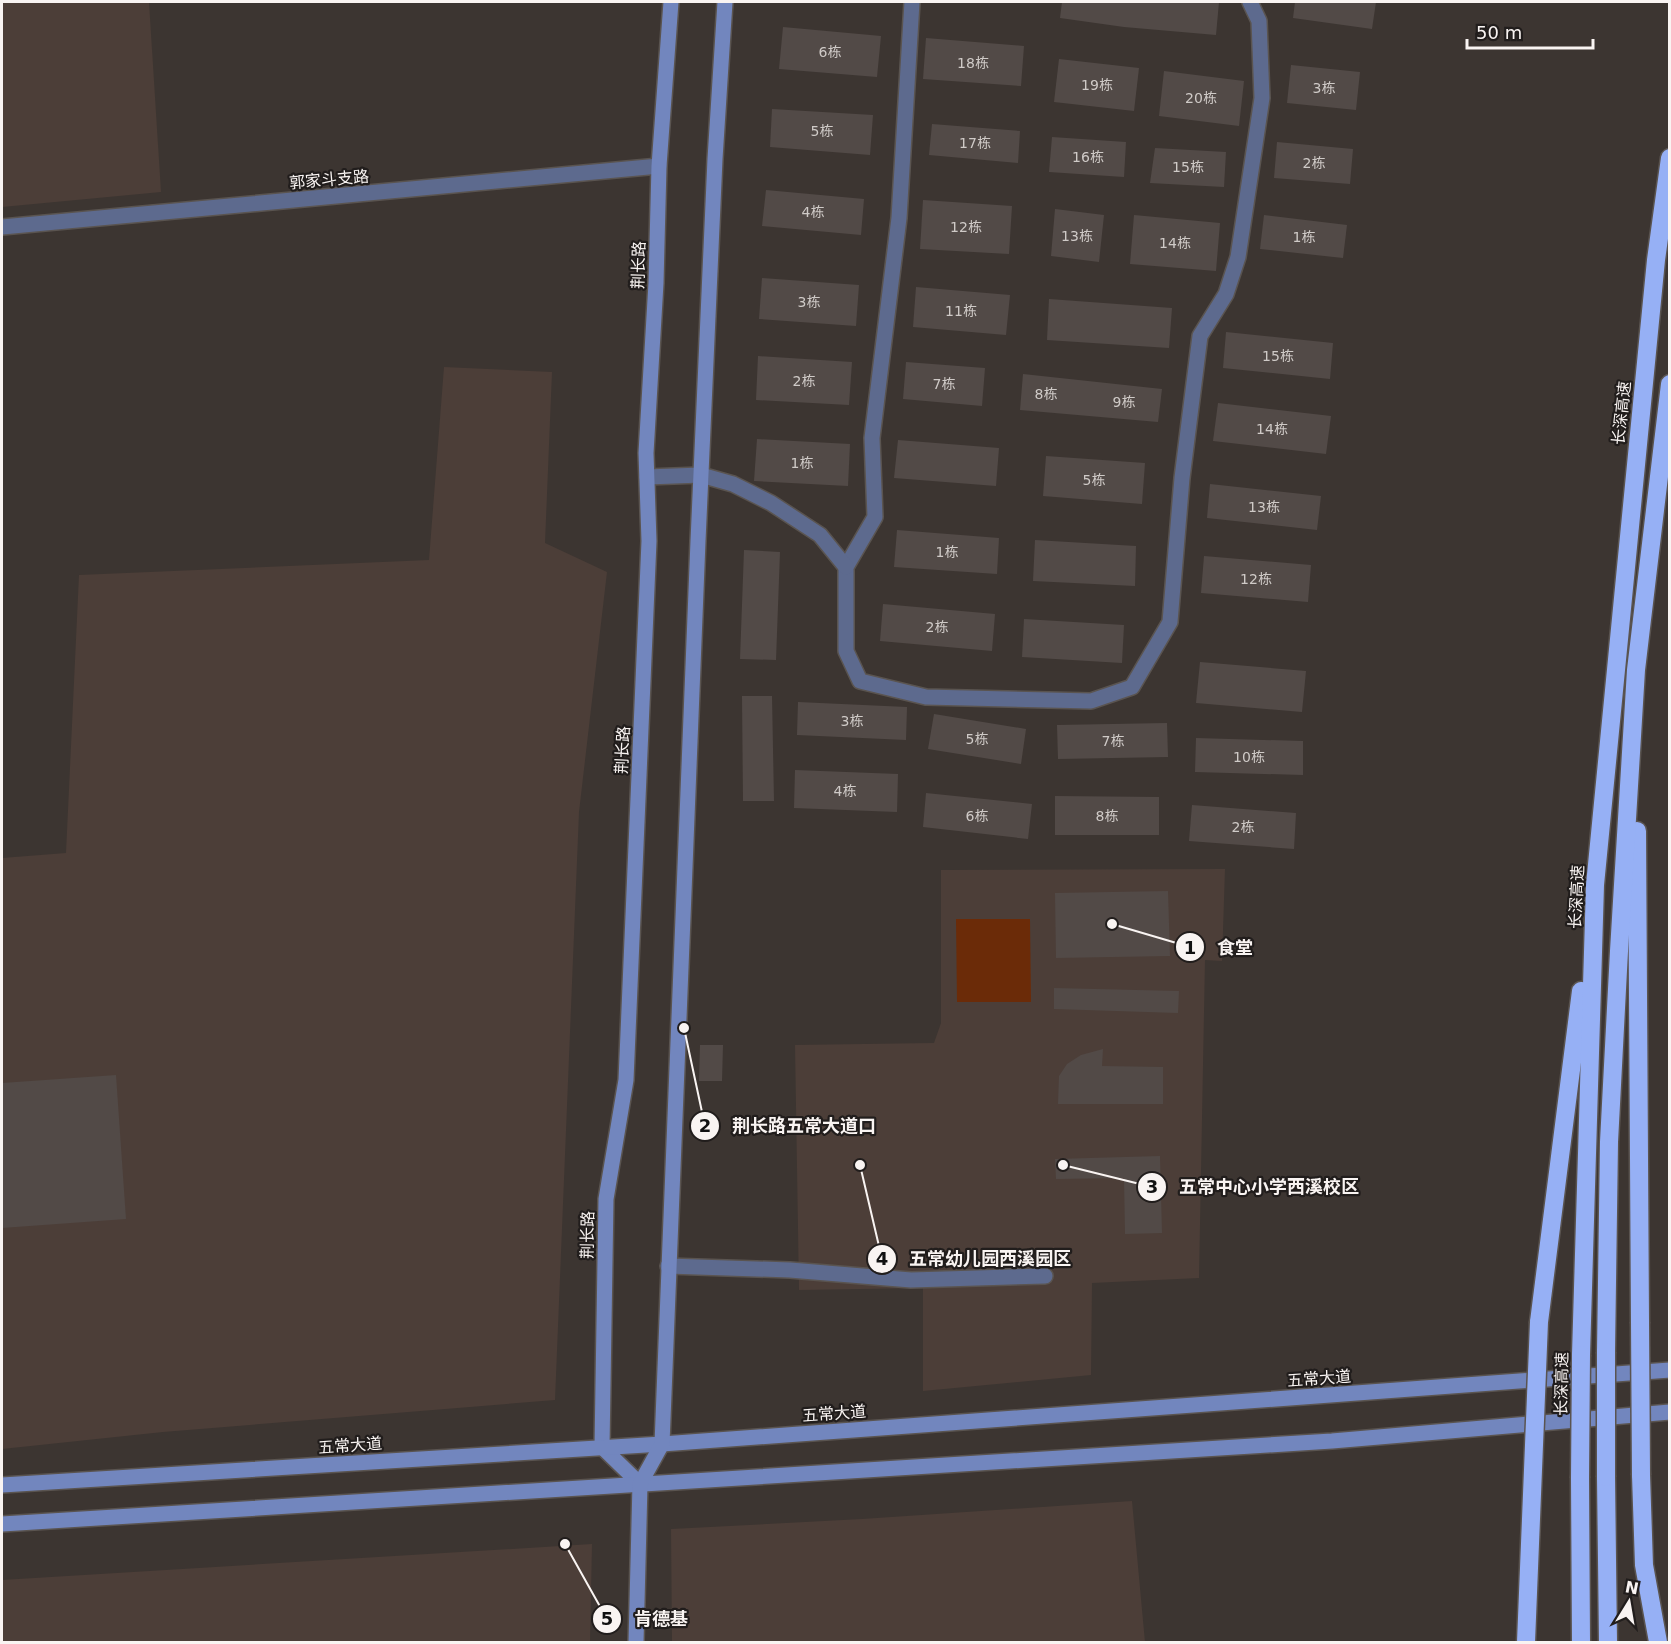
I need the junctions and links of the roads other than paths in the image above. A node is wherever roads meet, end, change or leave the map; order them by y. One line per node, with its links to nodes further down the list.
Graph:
1 (671, 2): 6 (main road, 荆长路)
2 (725, 2): 9 (main road)
3 (912, 2): 11 (street)
4 (1250, 2): 11 (street)
5 (1670, 158): 13 (highway, 长深高速)
6 (659, 166): 7 (street, 郭家斗支路); 10 (main road, 荆长路)
7 (2, 227)
8 (1670, 384): 12 (highway)
9 (700, 475): 10 (street); 11 (street); 14 (main road)
10 (647, 477): 19 (main road, 荆长路)
11 (846, 567)
12 (1636, 670): 26 (highway, bridge); 27 (highway, bridge)
13 (1595, 885): 24 (highway, bridge); 25 (highway, 长深高速, bridge)
14 (668, 1266): 15 (street); 18 (main road)
15 (1045, 1276)
16 (1670, 1370): 18 (main road, 五常大道)
17 (1670, 1412): 20 (main road)
18 (662, 1444): 19 (main road, 五常大道); 20 (main road)
19 (602, 1447): 20 (main road); 21 (main road, 五常大道)
20 (640, 1484): 22 (main road); 23 (main road)
21 (2, 1485)
22 (2, 1524)
23 (636, 1642)
24 (1526, 1642)
25 (1581, 1642)
26 (1608, 1642)
27 (1658, 1642)

